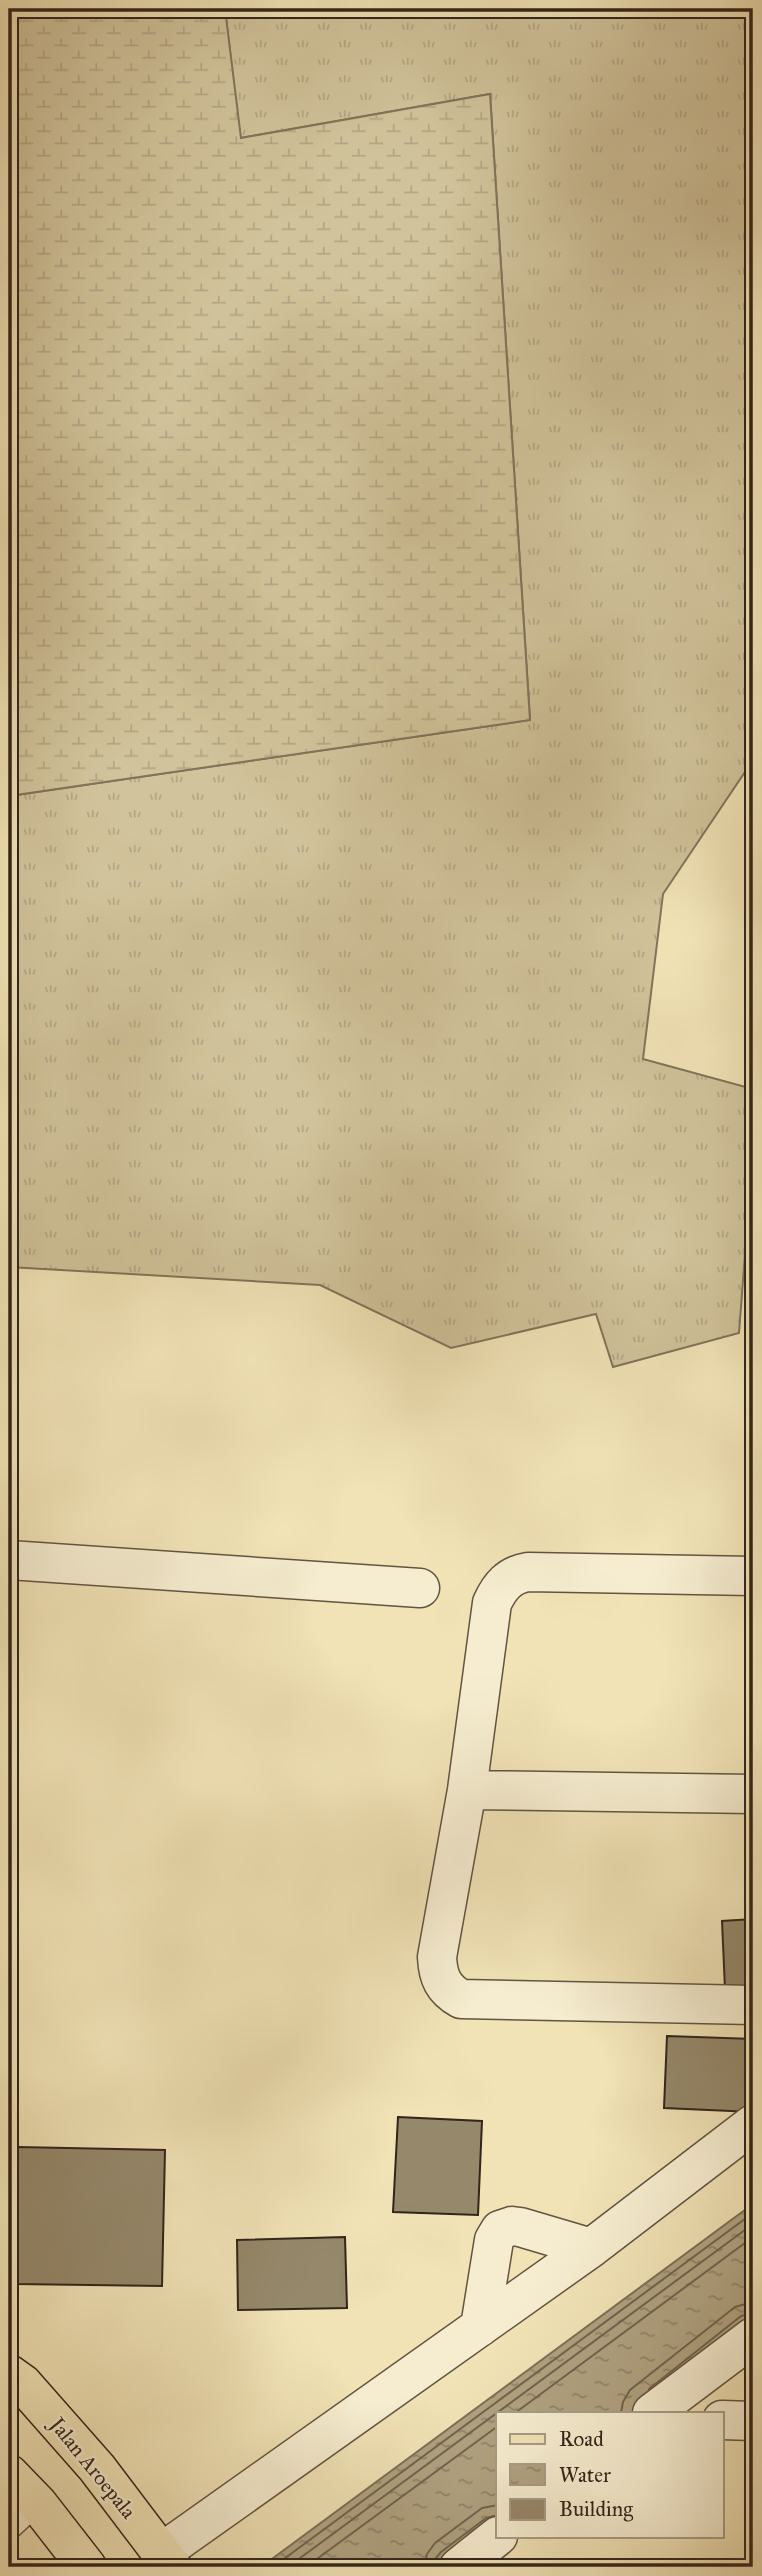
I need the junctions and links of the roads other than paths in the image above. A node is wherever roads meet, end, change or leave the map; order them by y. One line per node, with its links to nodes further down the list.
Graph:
1 (9, 1560): 3 (street)
2 (753, 1576): 4 (street)
3 (420, 1588)
4 (467, 1790): 5 (street); 6 (street)
5 (753, 1794)
6 (753, 2005)
7 (753, 2124): 8 (street)
8 (591, 2248): 9 (street); 9 (street)
9 (480, 2327): 19 (street)
10 (753, 2337): 12 (street)
11 (9, 2374): 19 (main road, Jalan Aroepala)
12 (653, 2412)
13 (724, 2420): 14 (street)
14 (753, 2421)
15 (9, 2474): 16 (main road)
16 (38, 2504): 17 (lane); 20 (main road)
17 (9, 2531)
18 (496, 2538): 21 (street)
19 (167, 2560)
20 (87, 2567)
21 (459, 2567)

